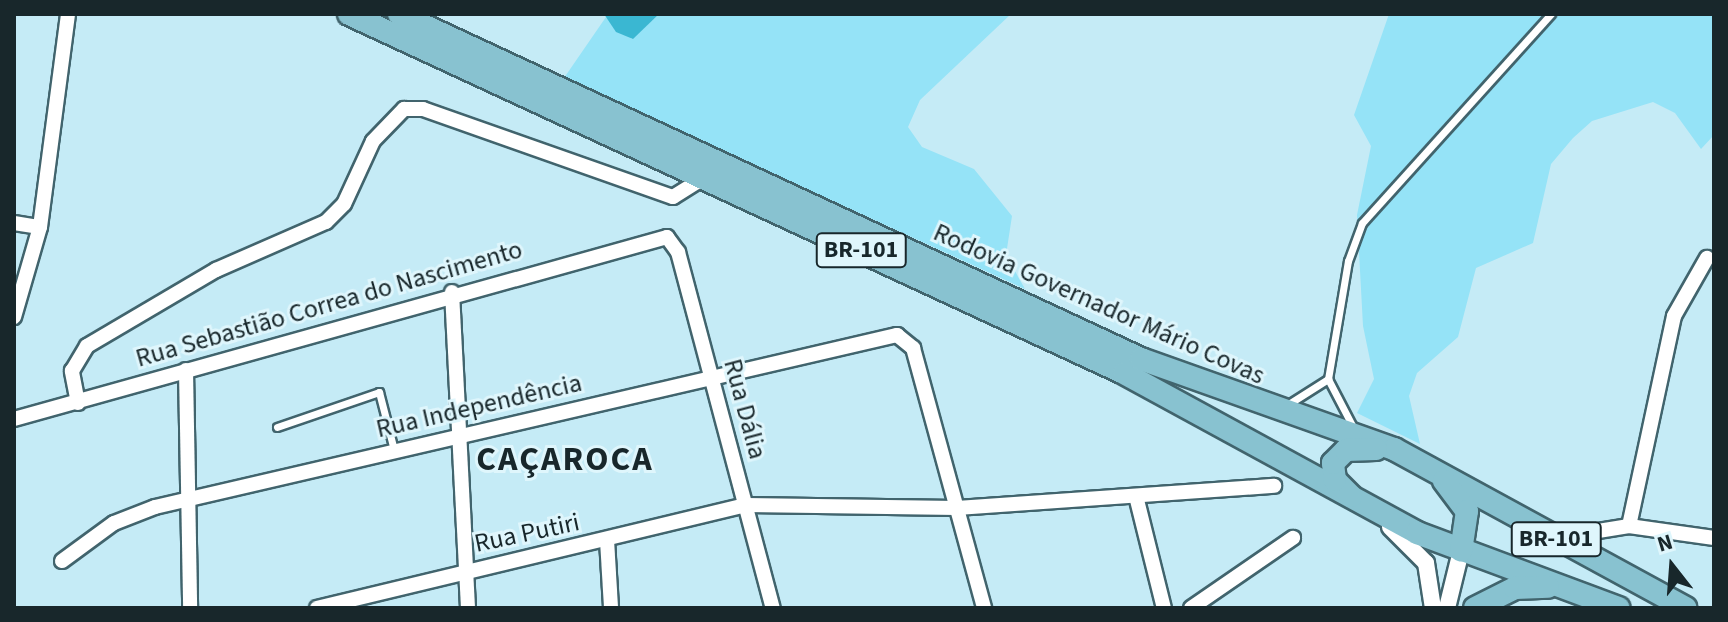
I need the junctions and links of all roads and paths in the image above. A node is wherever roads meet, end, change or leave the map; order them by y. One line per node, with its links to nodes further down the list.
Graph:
1 (68, 14): 7 (street)
2 (349, 14): 5 (main road, Rodovia Governador Mário Covas / BR-101)
3 (399, 14): 16 (main road, Rodovia Governador Mário Covas / BR-101)
4 (1551, 14): 14 (lane)
5 (705, 177): 15 (street); 28 (main road, Rodovia Governador Mário Covas / BR-101)
6 (14, 223): 7 (street)
7 (40, 227): 11 (street)
8 (656, 235): 10 (street, Rua Sebastião Correa do Nascimento); 13 (street, Rua Dália)
9 (1707, 258): 30 (street)
10 (452, 292): 12 (street, Rua Sebastião Correa do Nascimento); 19 (street)
11 (14, 317)
12 (186, 370): 15 (street, Rua Sebastião Correa do Nascimento); 26 (street)
13 (711, 378): 19 (street, Rua Independência); 27 (street, Rua Dália); 29 (street, Rua Independência)
14 (1328, 379): 16 (lane); 20 (lane)
15 (78, 403): 17 (street, Rua Sebastião Correa do Nascimento)
16 (1265, 408): 20 (main road, Rodovia Governador Mário Covas / BR-101)
17 (14, 419)
18 (277, 427): 22 (lane)
19 (461, 434): 22 (street, Rua Independência); 37 (street)
20 (1362, 438): 21 (main road, Rodovia Governador Mário Covas / BR-101)
21 (1394, 449): 23 (main road, Rodovia Governador Mário Covas / BR-101); 28 (main road)
22 (394, 450): 26 (street, Rua Independência)
23 (1428, 466): 32 (main road, Rodovia Governador Mário Covas / BR-101); 35 (main road)
24 (1274, 486): 25 (street, Rua Putiri)
25 (1137, 500): 29 (street, Rua Putiri); 45 (street)
26 (185, 501): 36 (street, Rua Independência); 39 (street)
27 (746, 505): 29 (street, Rua Putiri); 34 (street, Rua Putiri); 43 (street, Rua Dália)
28 (1363, 507): 35 (main road, Rodovia Governador Mário Covas / BR-101); 47 (street)
29 (957, 508): 44 (street)
30 (1629, 526): 32 (street); 33 (street)
31 (1293, 538): 46 (street)
32 (1555, 538): 51 (main road, Rodovia Governador Mário Covas / BR-101)
33 (1714, 538)
34 (607, 540): 37 (street, Rua Putiri); 42 (street)
35 (1461, 551): 38 (main road, Rodovia Governador Mário Covas / BR-101); 48 (street)
36 (62, 561)
37 (466, 571): 40 (street, Rua Putiri); 41 (street)
38 (1567, 587): 49 (main road); 50 (main road, Rodovia Governador Mário Covas / BR-101)
39 (190, 608)
40 (317, 608)
41 (468, 608)
42 (611, 608)
43 (773, 608)
44 (984, 608)
45 (1164, 608)
46 (1191, 608)
47 (1433, 608)
48 (1447, 608)
49 (1475, 608)
50 (1619, 608)
51 (1686, 608)

